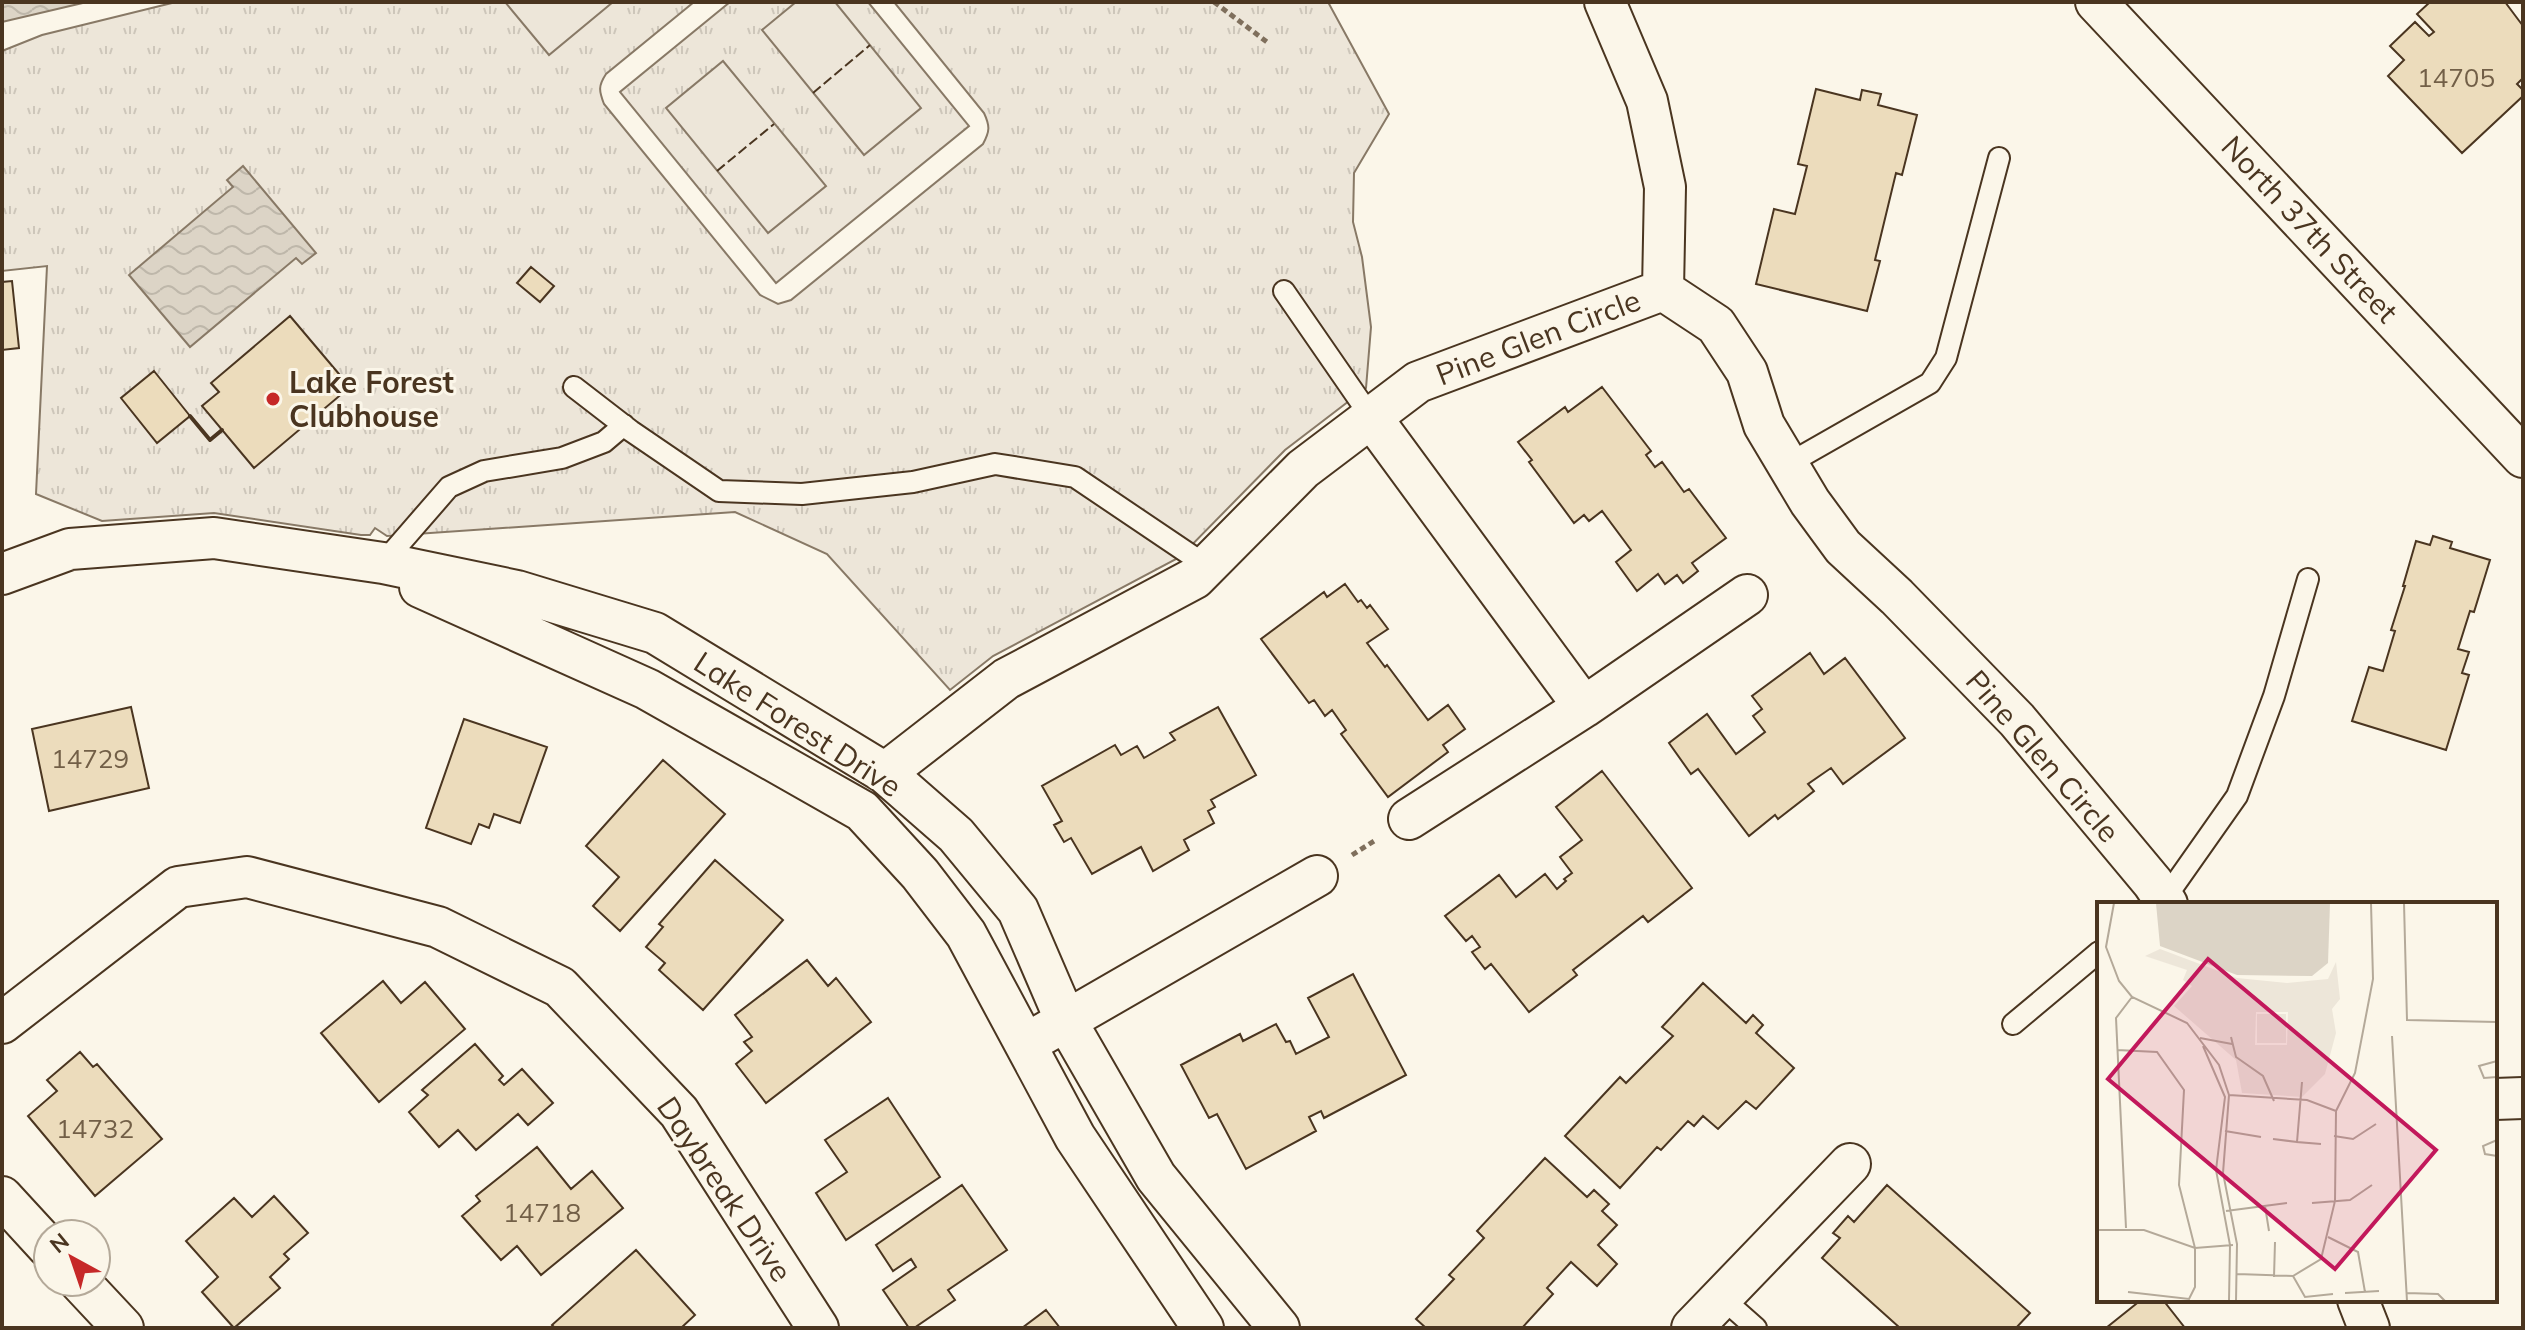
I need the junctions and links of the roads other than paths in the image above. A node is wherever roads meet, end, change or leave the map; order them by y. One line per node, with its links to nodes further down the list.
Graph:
1 (1605, 2): 4 (street)
2 (2096, 2): 9 (street, North 37th Street)
3 (1999, 158): 10 (lane)
4 (1663, 290): 7 (street, Pine Glen Circle); 10 (street, Pine Glen Circle)
5 (1284, 291): 7 (lane)
6 (574, 387): 8 (lane)
7 (1371, 417): 12 (street, Pine Glen Circle); 16 (street)
8 (624, 425): 11 (lane); 12 (lane)
9 (2523, 457)
10 (1788, 464): 20 (street, Pine Glen Circle)
11 (383, 563): 13 (street, Lake Forest Drive); 17 (street, Lake Forest Drive); 26 (street, Lake Forest Drive)
12 (1207, 566): 17 (street, Pine Glen Circle)
13 (2, 574)
14 (2308, 579): 21 (lane)
15 (1747, 595): 16 (street)
16 (1584, 707): 18 (street)
17 (885, 773): 23 (street, Lake Forest Drive)
18 (1409, 819)
19 (1317, 876): 23 (street)
20 (2164, 902)
21 (2166, 902)
22 (2097, 954): 25 (lane)
23 (1065, 1019): 26 (street); 38 (street, Lake Forest Drive)
24 (2, 1023): 36 (street, Daybreak Drive)
25 (2013, 1024)
26 (1026, 1044): 37 (street, Lake Forest Drive)
27 (2523, 1098): 28 (street)
28 (2497, 1099)
29 (1850, 1164): 32 (street)
30 (2, 1197): 31 (street)
31 (32, 1230)
32 (1721, 1297): 39 (street); 40 (lane)
33 (95, 1298): 35 (street)
34 (2359, 1302): 41 (street)
35 (123, 1328)
36 (818, 1328)
37 (1203, 1328)
38 (1279, 1328)
39 (1692, 1328)
40 (1756, 1328)
41 (2369, 1328)

